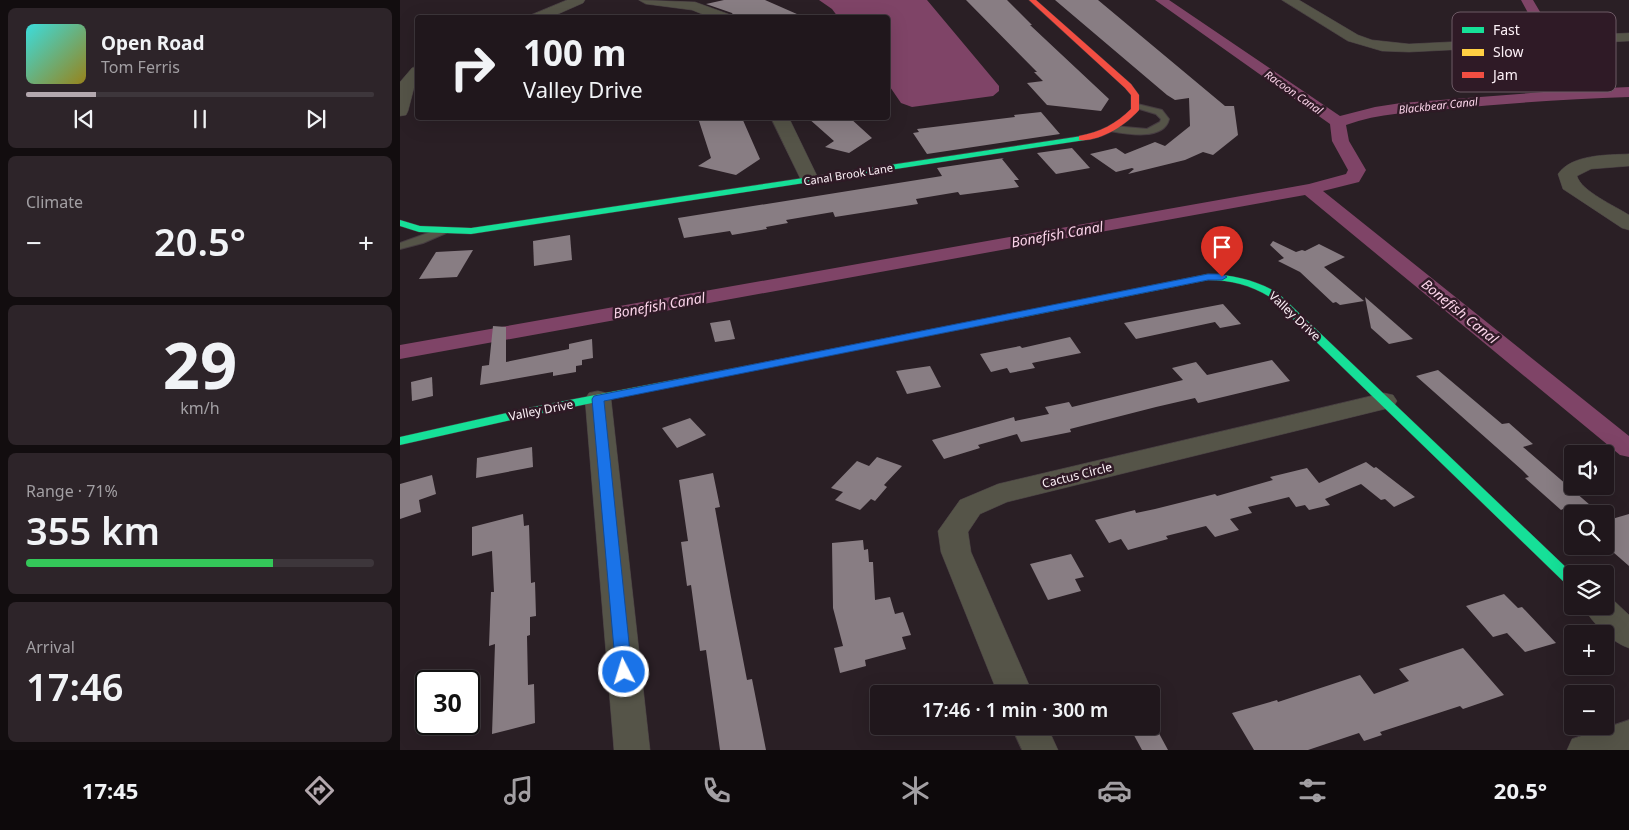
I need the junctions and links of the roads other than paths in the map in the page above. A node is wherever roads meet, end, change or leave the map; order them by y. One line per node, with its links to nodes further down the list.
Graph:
1 (578, 0): 5 (street)
2 (646, 0): 6 (street)
3 (1032, 0): 11 (street)
4 (1289, 0): 9 (street)
5 (543, 15)
6 (718, 15)
7 (1629, 37): 8 (street)
8 (1616, 38)
9 (1452, 46)
10 (415, 74): 12 (street)
11 (1136, 105): 14 (street, Canal Brook Lane); 14 (lane)
12 (400, 111)
13 (781, 120): 16 (street)
14 (1113, 129): 16 (street, Canal Brook Lane)
15 (1629, 160): 18 (street)
16 (810, 180): 19 (street, Canal Brook Lane)
17 (400, 223): 19 (street, Canal Brook Lane)
18 (1629, 224)
19 (442, 231): 20 (lane)
20 (400, 246)
21 (598, 399): 22 (street, Valley Drive); 23 (street, Valley Drive); 30 (street)
22 (1384, 401): 24 (street, Valley Drive); 27 (street, Cactus Circle)
23 (400, 441)
24 (1564, 573)
25 (1608, 615): 26 (street)
26 (1629, 635)
27 (1012, 685)
28 (1033, 735): 31 (street)
29 (1629, 735): 32 (street)
30 (632, 750)
31 (1040, 750)
32 (1585, 750)

